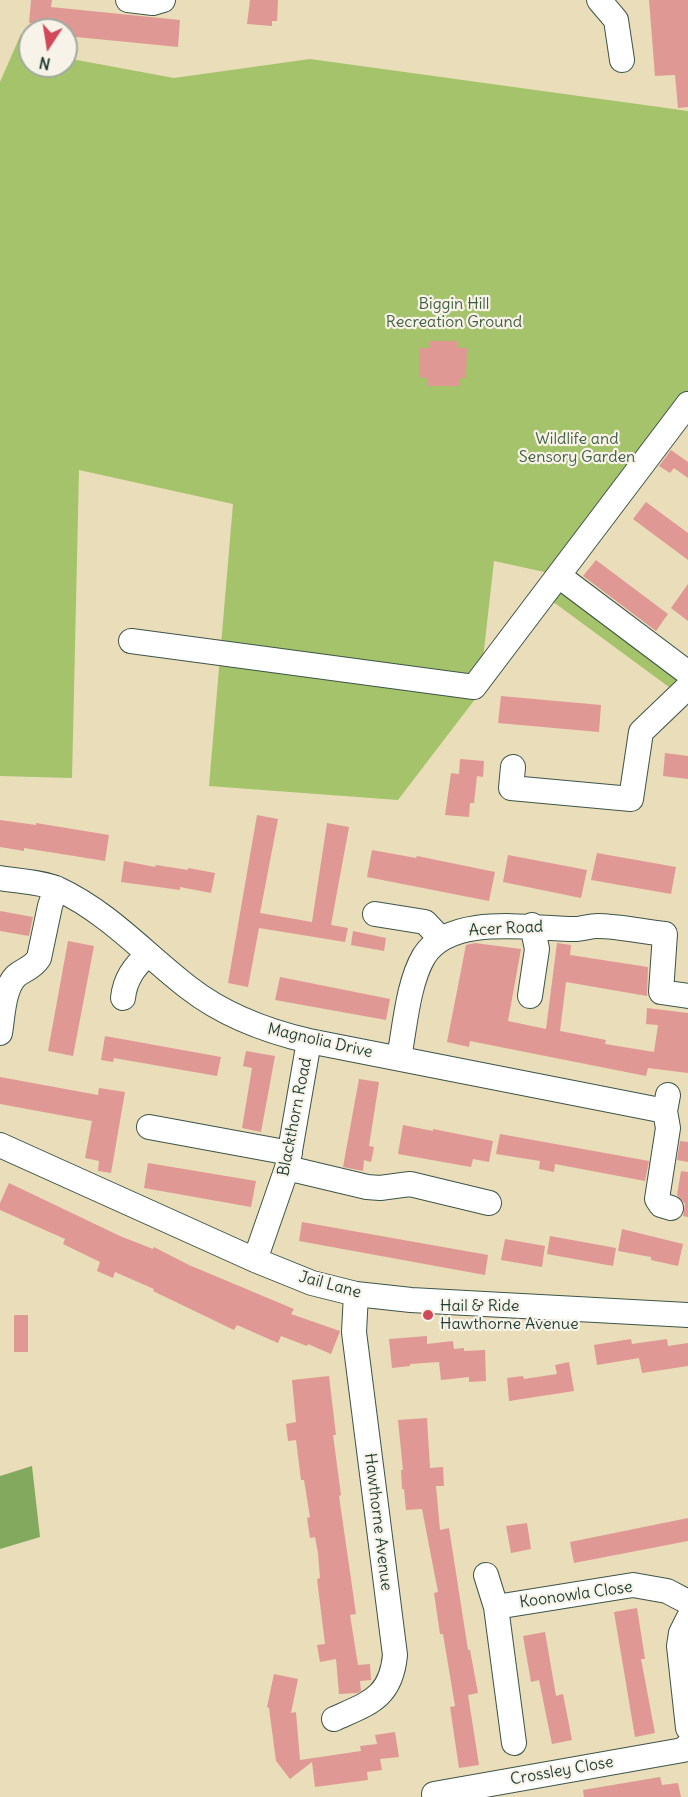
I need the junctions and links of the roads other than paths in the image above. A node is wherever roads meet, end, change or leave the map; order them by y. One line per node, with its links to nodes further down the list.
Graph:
1 (128, 0): 2 (street)
2 (163, 0)
3 (599, 0): 4 (street)
4 (622, 60)
5 (688, 404): 6 (street)
6 (559, 576): 7 (street); 8 (street)
7 (131, 641)
8 (688, 673)
9 (688, 687): 10 (street)
10 (513, 767)
11 (0, 878): 12 (street, Magnolia Drive)
12 (56, 888): 16 (street, Magnolia Drive); 20 (street)
13 (375, 914): 15 (street)
14 (532, 926): 15 (street, Acer Road); 17 (street); 18 (street, Acer Road)
15 (441, 939): 22 (street, Acer Road)
16 (148, 954): 19 (street); 21 (street, Magnolia Drive)
17 (530, 996)
18 (688, 996)
19 (123, 998)
20 (0, 1033)
21 (309, 1041): 22 (street, Magnolia Drive); 25 (street, Blackthorn Road)
22 (399, 1058): 27 (street, Magnolia Drive)
23 (149, 1126): 25 (street)
24 (0, 1144): 28 (street, Jail Lane)
25 (288, 1161): 26 (street); 28 (street, Blackthorn Road)
26 (489, 1203)
27 (671, 1208)
28 (255, 1260): 29 (street, Jail Lane)
29 (356, 1294): 30 (street, Jail Lane); 35 (street, Hawthorne Avenue)
30 (688, 1315)
31 (486, 1575): 33 (street, Koonowla Close)
32 (688, 1602): 33 (street, Koonowla Close)
33 (496, 1607): 37 (street, Koonowla Close)
34 (688, 1619): 36 (street)
35 (334, 1719)
36 (688, 1728)
37 (514, 1743)
38 (688, 1745): 39 (street, Crossley Close)
39 (434, 1794)

